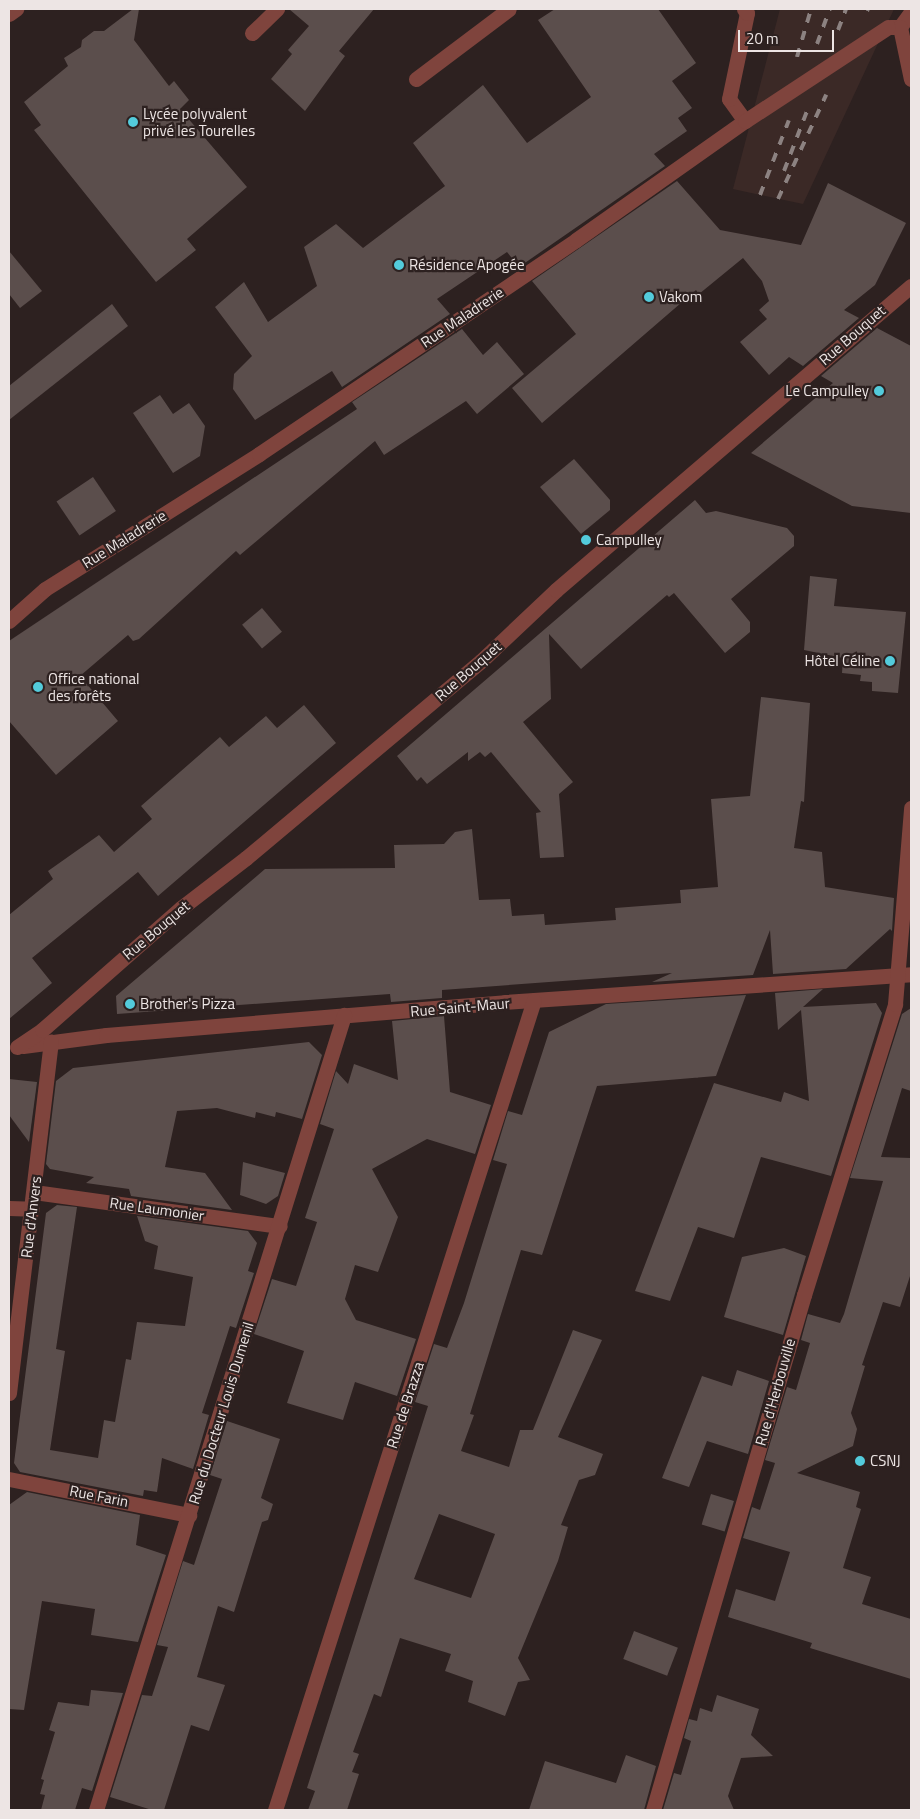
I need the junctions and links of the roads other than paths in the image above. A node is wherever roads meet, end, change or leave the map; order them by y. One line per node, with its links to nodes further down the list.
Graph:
1 (16, 9): 6 (street)
2 (277, 9): 8 (street)
3 (509, 9): 9 (street)
4 (744, 9): 11 (street)
5 (911, 12): 7 (street, Rue Maladrerie)
6 (9, 14)
7 (894, 27): 10 (street); 11 (street, Rue Maladrerie, bridge)
8 (252, 33)
9 (416, 79)
10 (911, 79)
11 (745, 121): 13 (street, Rue Maladrerie)
12 (911, 286): 20 (street, Rue Bouquet)
13 (9, 621)
14 (911, 808): 15 (street, Rue d'Herbouville)
15 (895, 974): 16 (street, Rue Saint-Maur); 17 (street, Rue Saint-Maur); 30 (street, Rue d'Herbouville)
16 (911, 974)
17 (534, 1000): 18 (street, Rue Saint-Maur); 29 (street, Rue de Brazza)
18 (344, 1015): 19 (street, Rue Saint-Maur); 24 (street, Rue du Docteur Louis Dumenil)
19 (51, 1041): 20 (street, Rue Saint-Maur); 21 (street, Rue d'Anvers)
20 (13, 1048)
21 (34, 1192): 23 (street, Rue d'Anvers); 24 (street, Rue Laumonier)
22 (9, 1208): 23 (street)
23 (32, 1210): 25 (street, Rue d'Anvers)
24 (280, 1226): 27 (street, Rue du Docteur Louis Dumenil)
25 (9, 1393)
26 (9, 1478): 27 (street, Rue Farin)
27 (189, 1515): 28 (street, Rue du Docteur Louis Dumenil)
28 (96, 1810)
29 (275, 1810)
30 (653, 1810)

